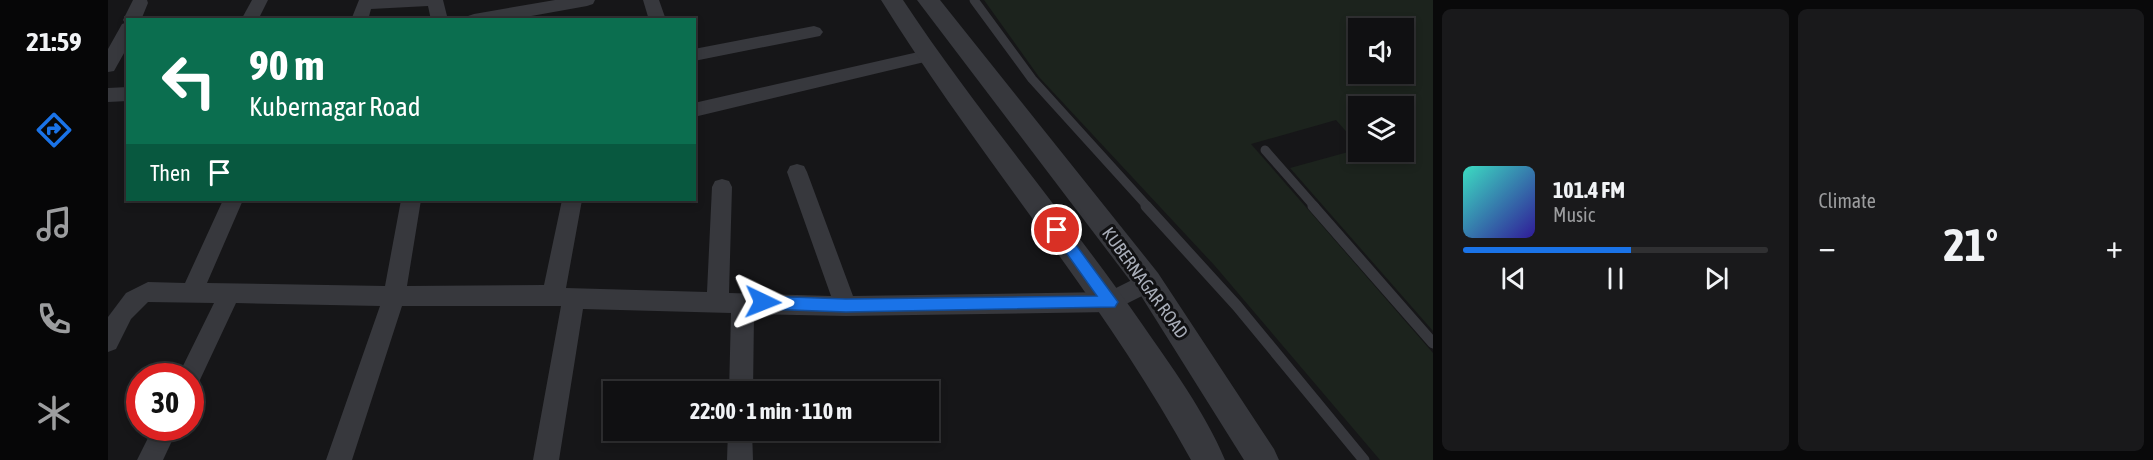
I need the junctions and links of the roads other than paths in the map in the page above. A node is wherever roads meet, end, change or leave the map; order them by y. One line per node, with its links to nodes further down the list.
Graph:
1 (260, 0): 11 (street)
2 (434, 0): 9 (street); 12 (street)
3 (587, 0): 13 (street)
4 (651, 0): 14 (street)
5 (892, 0): 18 (street)
6 (928, 0): 29 (street, KUBERNAGAR ROAD)
7 (974, 0): 50 (lane)
8 (140, 3): 10 (street)
9 (363, 8)
10 (133, 18)
11 (250, 18)
12 (439, 18)
13 (485, 18)
14 (657, 18)
15 (126, 32): 19 (street)
16 (814, 32): 17 (street)
17 (696, 55)
18 (927, 56): 22 (street); 35 (street)
19 (108, 66)
20 (126, 94): 21 (street)
21 (108, 95)
22 (696, 110)
23 (1265, 150): 39 (lane)
24 (796, 172): 37 (street)
25 (722, 187): 36 (street)
26 (233, 201): 30 (street)
27 (411, 201): 32 (street)
28 (572, 201): 33 (street)
29 (1148, 282): 35 (street); 49 (street, KUBERNAGAR ROAD)
30 (192, 292): 31 (street); 38 (street)
31 (230, 292): 32 (street); 40 (street)
32 (394, 296): 33 (street); 45 (street)
33 (563, 297): 36 (street); 46 (street)
34 (743, 302): 36 (street); 37 (street); 41 (street)
35 (1110, 302): 37 (street); 48 (street)
36 (718, 303)
37 (846, 306)
38 (108, 341)
39 (1433, 343)
40 (196, 363)
41 (741, 381)
42 (160, 441): 44 (street)
43 (740, 441): 47 (street)
44 (150, 460)
45 (339, 460)
46 (546, 460)
47 (740, 460)
48 (1209, 460)
49 (1263, 460)
50 (1364, 460)

